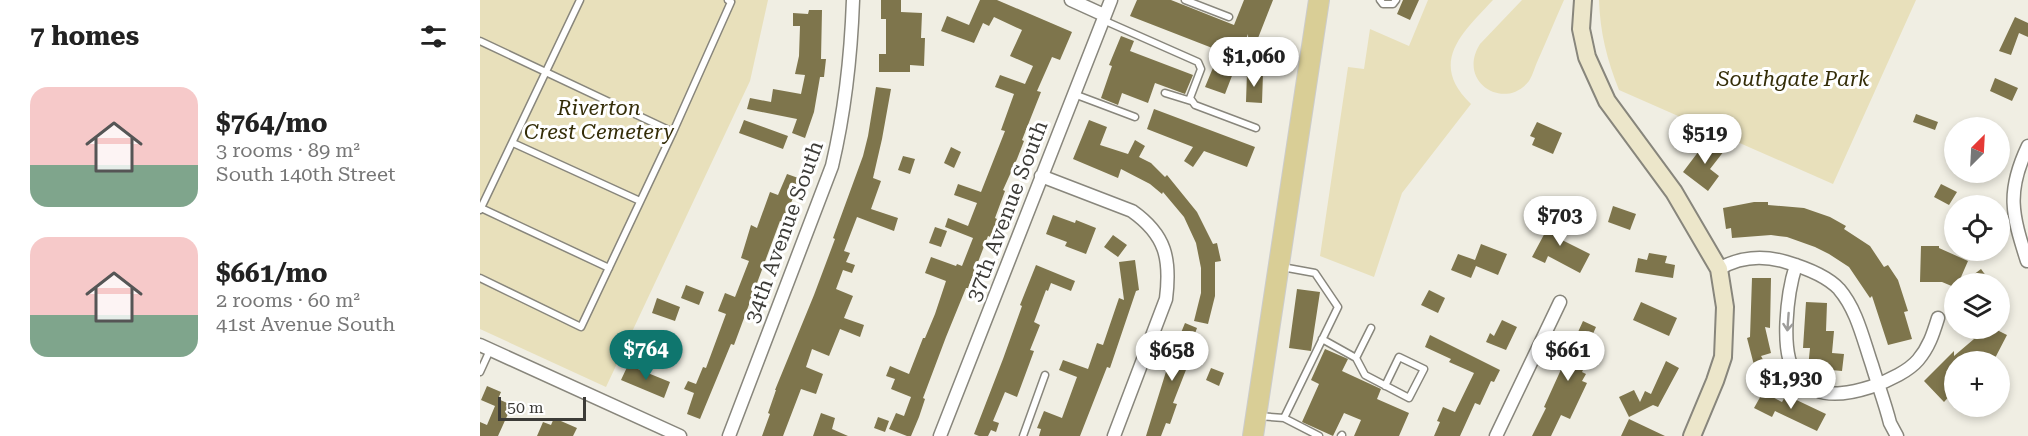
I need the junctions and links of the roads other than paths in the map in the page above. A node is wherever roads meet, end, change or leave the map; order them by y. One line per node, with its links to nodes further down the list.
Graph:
1 (580, 0): 15 (lane)
2 (728, 0): 21 (lane)
3 (853, 0): 46 (street, 34th Avenue South)
4 (1071, 0): 12 (street)
5 (1111, 0): 12 (street, 37th Avenue South)
6 (1185, 0): 11 (lane)
7 (1320, 0): 29 (main road)
8 (1380, 0): 9 (lane)
9 (1396, 0)
10 (1583, 0): 31 (street)
11 (1194, 2): 13 (lane)
12 (1104, 17): 17 (street, 37th Avenue South); 18 (lane)
13 (1229, 17)
14 (480, 41): 15 (lane)
15 (548, 71): 21 (lane); 22 (lane)
16 (1165, 93): 18 (lane)
17 (1073, 94): 19 (lane); 24 (street, 37th Avenue South)
18 (1191, 101): 20 (lane)
19 (1135, 117)
20 (1256, 128)
21 (672, 132): 25 (lane)
22 (513, 143): 25 (lane); 26 (lane)
23 (2028, 146): 27 (street)
24 (1041, 176): 47 (street, 37th Avenue South); 49 (street)
25 (640, 201): 30 (lane)
26 (480, 209): 30 (lane)
27 (2027, 261)
28 (1796, 265): 31 (street); 41 (street); 41 (street, one-way to 41)
29 (1279, 266): 36 (lane); 43 (main road)
30 (609, 268): 32 (lane)
31 (1719, 269): 53 (street)
32 (480, 278)
33 (1560, 302): 52 (street)
34 (1938, 318): 41 (street)
35 (1371, 328): 38 (lane)
36 (1322, 339): 38 (lane); 44 (lane)
37 (485, 347): 39 (lane); 45 (street)
38 (1356, 358): 42 (lane)
39 (480, 372)
40 (1045, 375): 48 (lane)
41 (1878, 384): 54 (street)
42 (1385, 386): 42 (lane)
43 (1256, 416): 44 (lane); 50 (main road)
44 (1284, 418): 51 (lane)
45 (680, 436)
46 (729, 436)
47 (940, 436)
48 (1023, 436)
49 (1114, 436)
50 (1252, 436)
51 (1319, 436)
52 (1496, 436)
53 (1692, 436)
54 (1896, 436)

